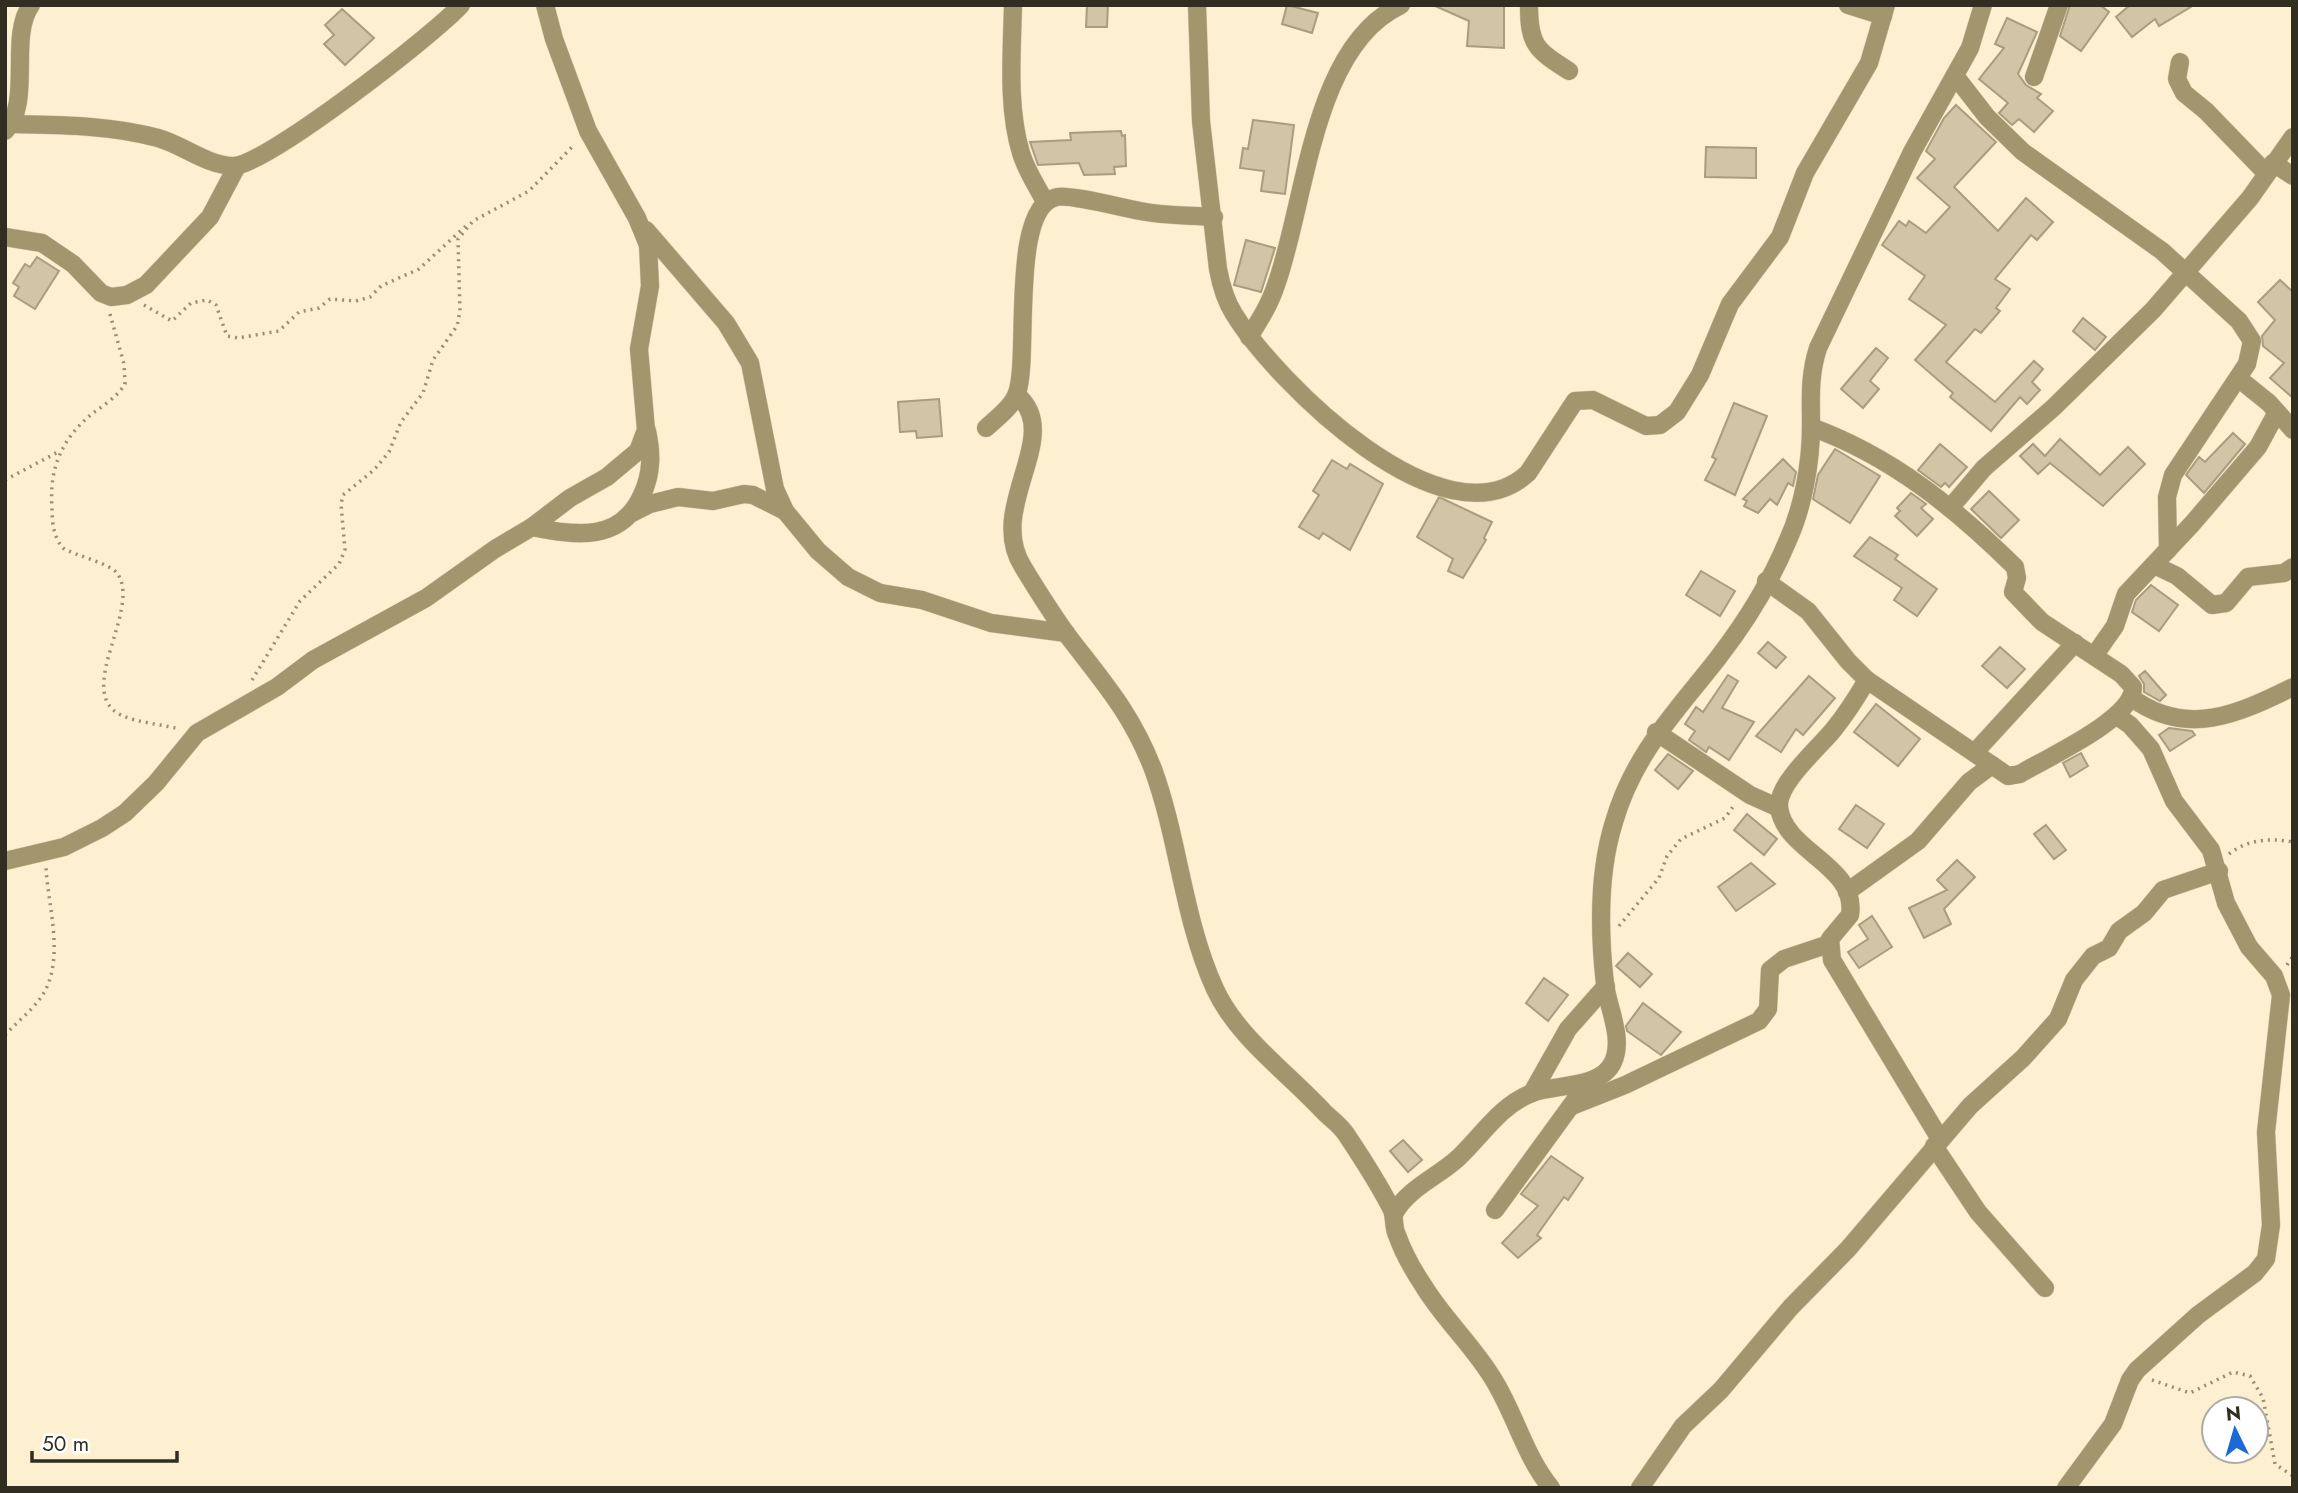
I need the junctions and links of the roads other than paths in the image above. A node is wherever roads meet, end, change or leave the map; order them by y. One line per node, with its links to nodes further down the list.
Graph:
1 (31, 5): 12 (street)
2 (461, 5): 19 (street)
3 (545, 5): 24 (street)
4 (1013, 5): 22 (street)
5 (1197, 5): 23 (street)
6 (1401, 5): 27 (street)
7 (1529, 5): 14 (street)
8 (1848, 5): 11 (street)
9 (1983, 5): 15 (street)
10 (2059, 5): 16 (street)
11 (1884, 11): 27 (street)
12 (13, 57): 17 (street)
13 (2180, 62): 20 (street)
14 (1569, 71)
15 (1956, 77): 26 (street); 31 (street)
16 (2034, 77)
17 (8, 128): 19 (street)
18 (2293, 137): 20 (street)
19 (237, 166): 25 (street)
20 (2270, 168): 21 (street); 26 (street)
21 (2293, 176)
22 (1045, 202): 23 (street); 29 (street)
23 (1214, 217): 27 (street)
24 (636, 218): 33 (street); 36 (street)
25 (5, 237)
26 (2183, 272): 28 (street); 35 (street)
27 (1249, 337)
28 (2238, 378): 30 (street); 39 (street)
29 (1017, 395): 32 (street); 43 (street)
30 (2277, 412): 34 (street); 39 (street)
31 (1811, 427): 35 (street); 42 (street)
32 (986, 428)
33 (646, 430): 37 (street); 38 (street)
34 (2293, 430)
35 (1951, 508): 44 (street)
36 (785, 510): 37 (street); 43 (street)
37 (632, 513): 38 (street)
38 (533, 527): 54 (street)
39 (2168, 550): 40 (street)
40 (2154, 565): 41 (street); 45 (street)
41 (2293, 567)
42 (1766, 581): 46 (street); 50 (street)
43 (1066, 633): 64 (street)
44 (2074, 643): 45 (street); 51 (street)
45 (2094, 656): 48 (street)
46 (1867, 680): 51 (street); 53 (street)
47 (2293, 687): 48 (street)
48 (2132, 698): 49 (street)
49 (2117, 716): 52 (street); 55 (street)
50 (1657, 732): 53 (street); 58 (street)
51 (1976, 751): 52 (street)
52 (1992, 765): 56 (street)
53 (1779, 808): 56 (street)
54 (5, 861)
55 (2218, 868): 62 (street); 70 (street)
56 (1847, 892): 57 (street)
57 (1829, 944): 61 (street); 62 (street)
58 (1606, 986): 59 (street); 60 (street)
59 (1587, 1081): 60 (street); 61 (street)
60 (1532, 1093): 64 (street)
61 (1572, 1106): 63 (street)
62 (1937, 1142): 65 (street); 69 (street)
63 (1495, 1210)
64 (1394, 1214): 66 (street)
65 (2045, 1288)
66 (1527, 1454): 67 (street); 68 (street)
67 (1534, 1488)
68 (1552, 1488)
69 (1640, 1488)
70 (2066, 1488)

